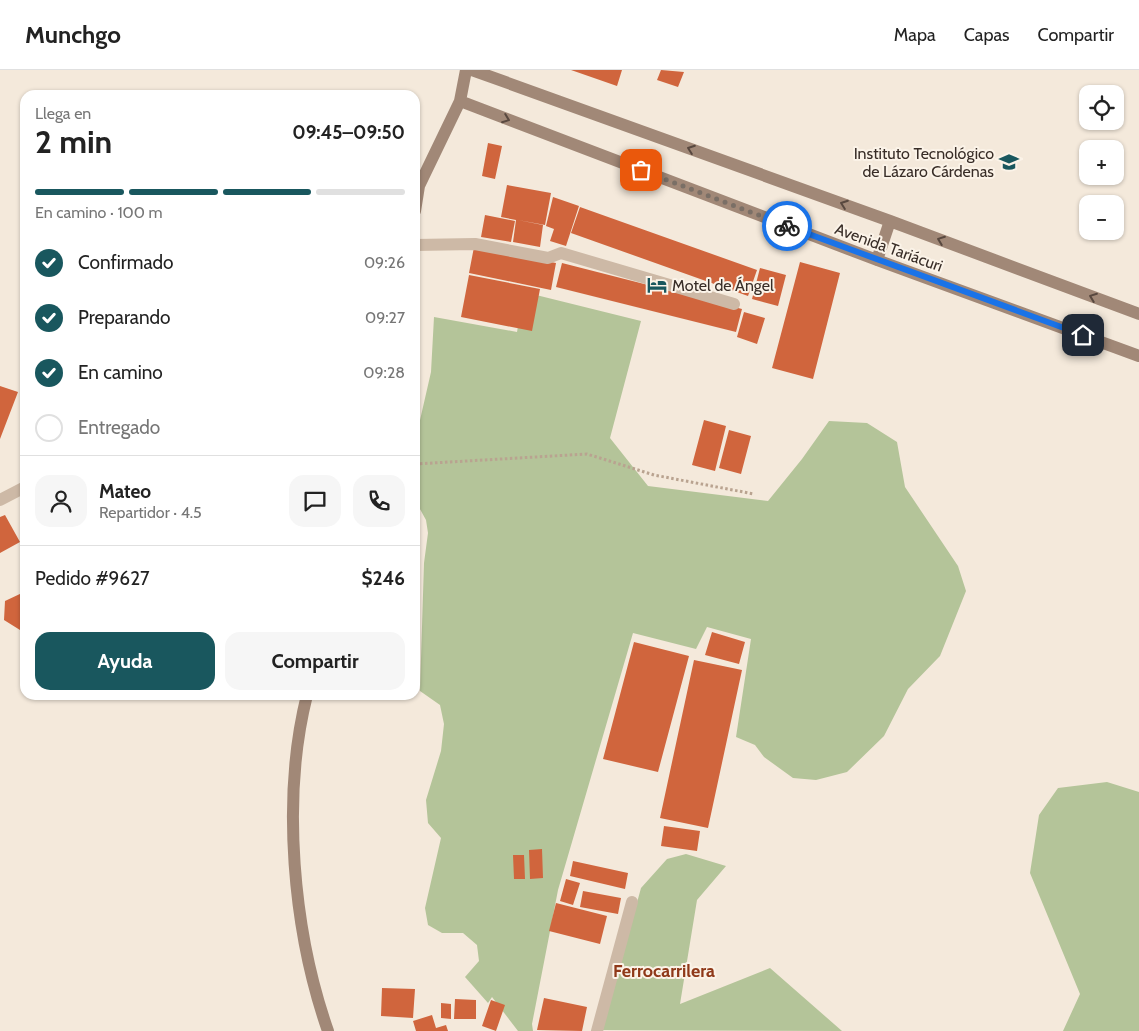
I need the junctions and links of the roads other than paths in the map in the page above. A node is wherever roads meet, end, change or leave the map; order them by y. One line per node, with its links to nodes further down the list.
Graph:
1 (466, 70): 3 (street)
2 (472, 70): 5 (street, Avenida Tariácuri, one-way to 2)
3 (460, 101): 4 (street); 7 (street, Avenida Tariácuri, one-way to 7)
4 (420, 183)
5 (890, 221): 7 (street); 9 (street, Avenida Tariácuri, one-way to 5)
6 (420, 244): 8 (street)
7 (876, 260): 10 (street, Avenida Tariácuri)
8 (734, 304)
9 (1139, 314)
10 (1139, 356)
11 (20, 490): 12 (street)
12 (0, 500)
13 (306, 700): 15 (street)
14 (632, 902): 16 (street)
15 (328, 1031)
16 (597, 1031)

